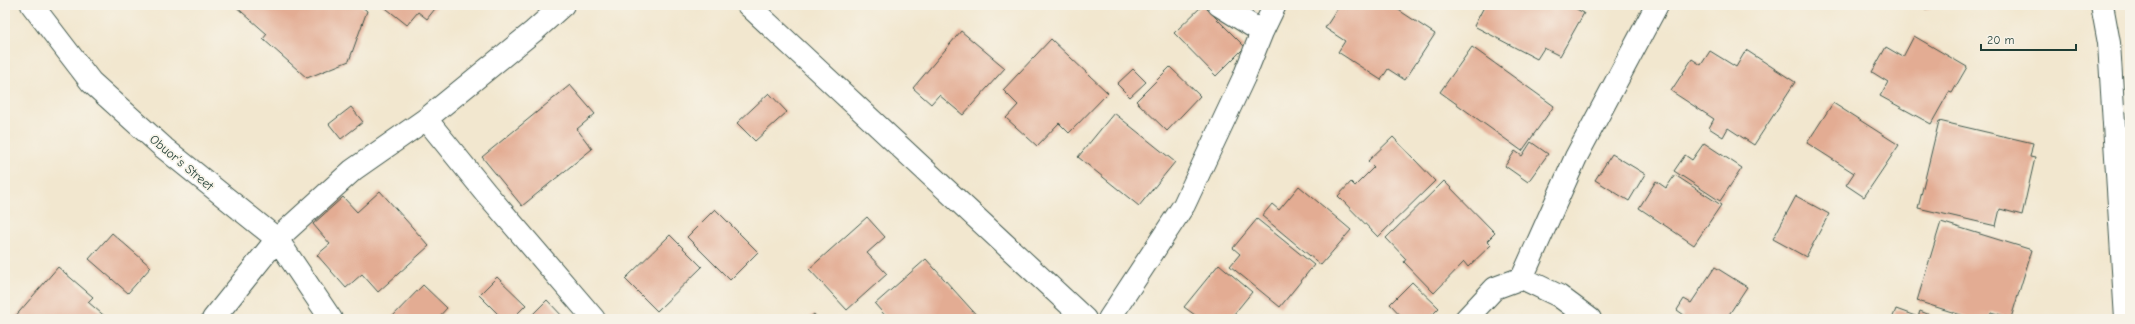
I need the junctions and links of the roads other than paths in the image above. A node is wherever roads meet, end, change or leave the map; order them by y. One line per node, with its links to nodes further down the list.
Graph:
1 (32, 5): 10 (street, Obuor’s Street)
2 (563, 5): 9 (street)
3 (748, 5): 15 (street)
4 (1219, 5): 8 (street)
5 (1275, 5): 8 (street)
6 (1656, 5): 11 (street)
7 (2102, 5): 19 (street)
8 (1262, 32): 16 (street)
9 (426, 119): 10 (street); 14 (street)
10 (277, 239): 12 (street); 13 (street, Obuor’s Street)
11 (1522, 278): 17 (street); 18 (street)
12 (213, 319)
13 (331, 319)
14 (594, 319)
15 (1085, 319)
16 (1109, 319)
17 (1466, 319)
18 (1590, 319)
19 (2126, 319)

